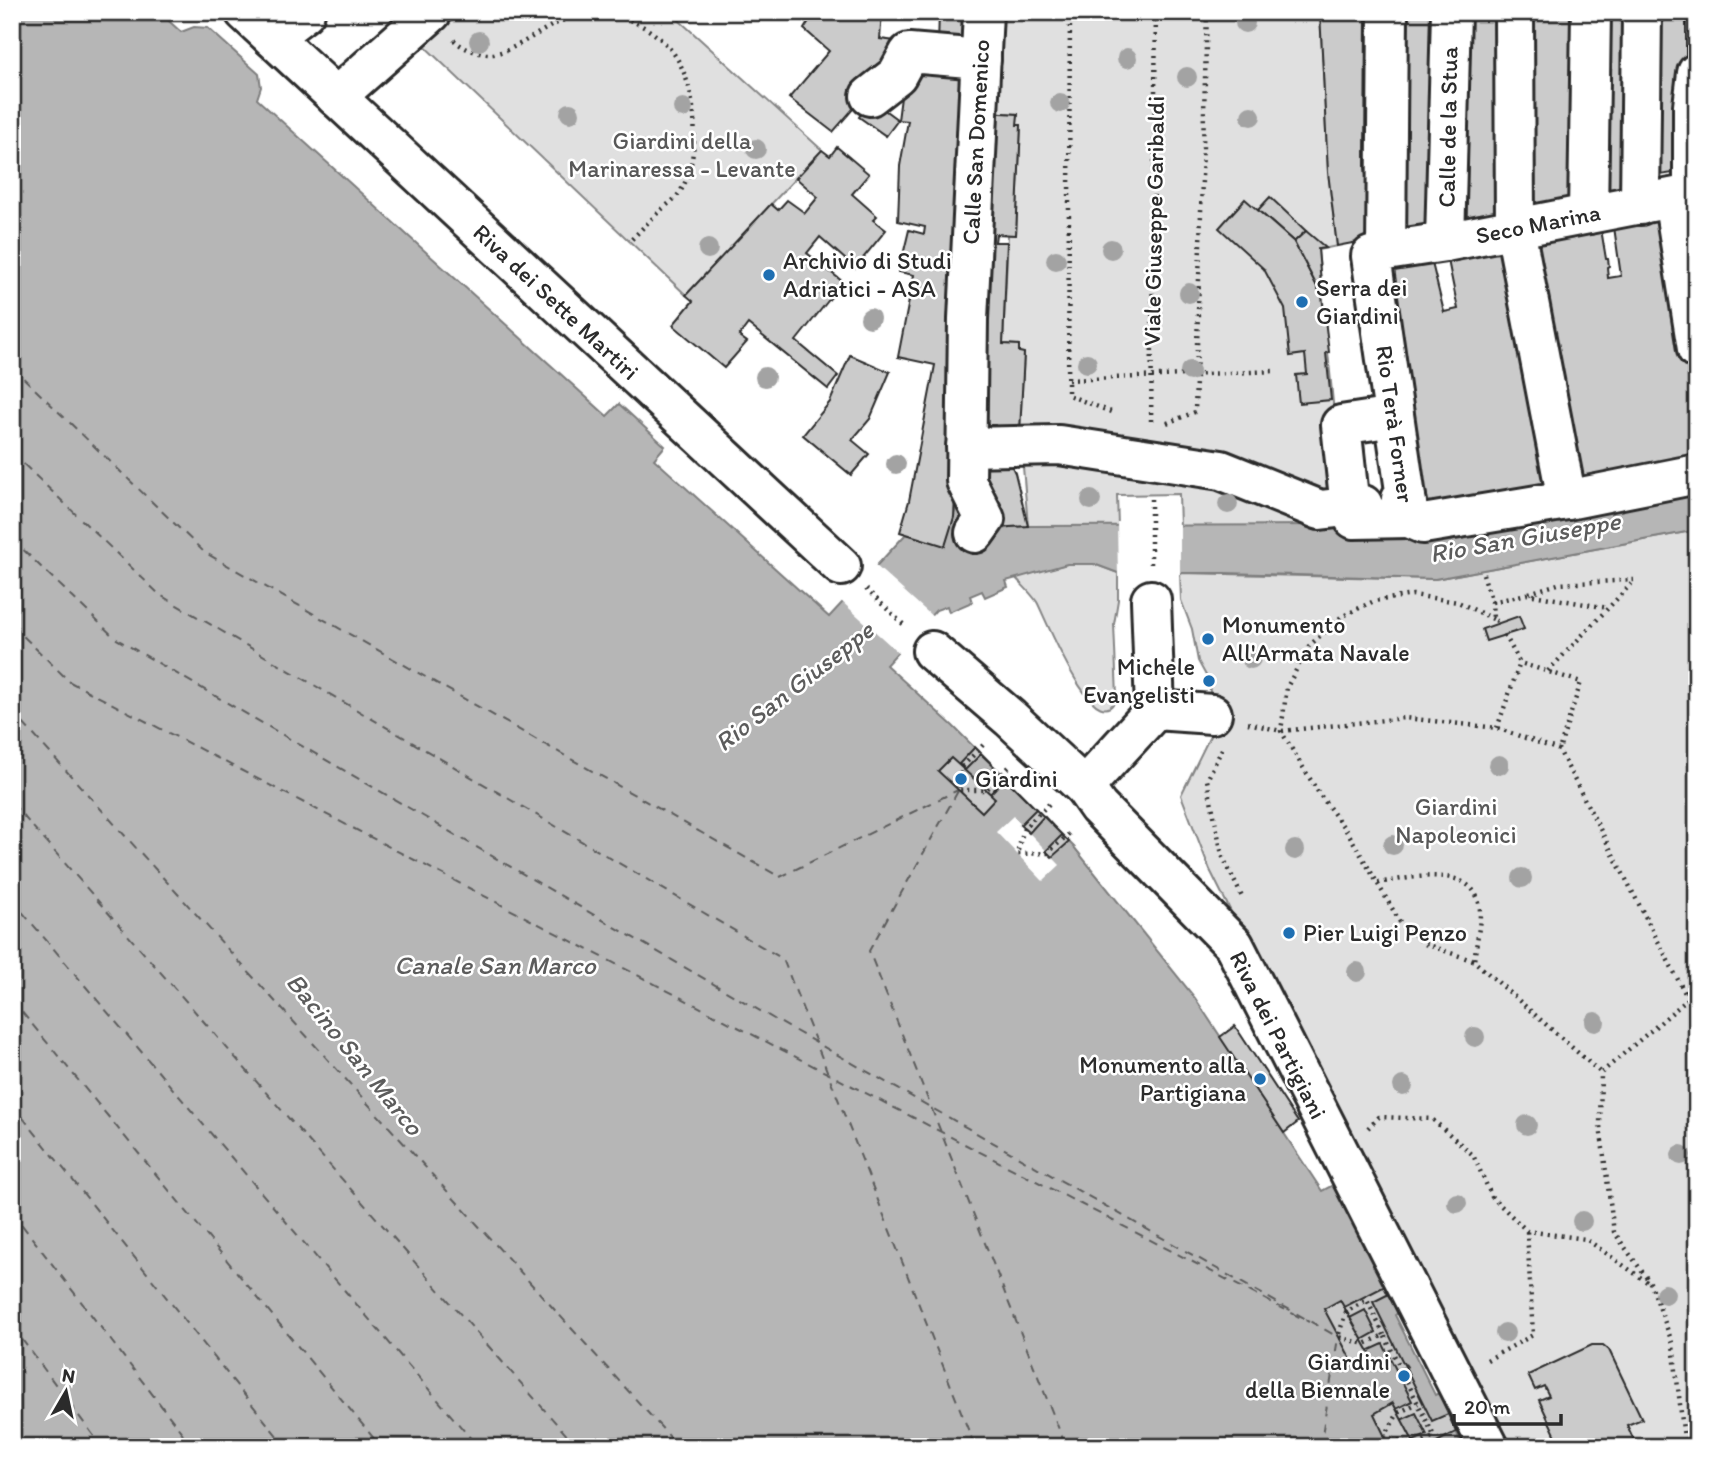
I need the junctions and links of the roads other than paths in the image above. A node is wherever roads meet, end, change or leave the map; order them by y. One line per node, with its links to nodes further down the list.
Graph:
1 (304, 12): 9 (street, Riva dei Sette Martiri)
2 (983, 12): 10 (street, Calle San Domenico)
3 (1388, 12): 18 (street)
4 (1451, 12): 17 (street, Calle de la Stua)
5 (1514, 12): 16 (street)
6 (1591, 12): 15 (street)
7 (1642, 12): 14 (street)
8 (430, 14): 13 (street)
9 (258, 25): 13 (street, Riva dei Sette Martiri)
10 (981, 59): 12 (street); 23 (street, Calle San Domenico)
11 (1697, 73): 14 (street)
12 (887, 95)
13 (336, 97): 24 (street, Riva dei Sette Martiri)
14 (1676, 198): 15 (street, Seco Marina); 19 (street)
15 (1588, 214): 16 (street, Seco Marina)
16 (1515, 229): 17 (street, Seco Marina); 22 (street)
17 (1446, 242): 18 (street, Seco Marina)
18 (1383, 252): 20 (street, Rio Terà Forner)
19 (1697, 349)
20 (1394, 417): 23 (street, Rio Terà Forner); 23 (street)
21 (1697, 474): 22 (street)
22 (1567, 500): 23 (street)
23 (1378, 510)
24 (841, 566)
25 (1150, 600): 27 (street)
26 (932, 651): 29 (street, Riva dei Partigiani)
27 (1155, 710): 28 (street); 29 (street)
28 (1212, 714)
29 (1084, 787): 30 (street, Riva dei Partigiani)
30 (1472, 1430)

